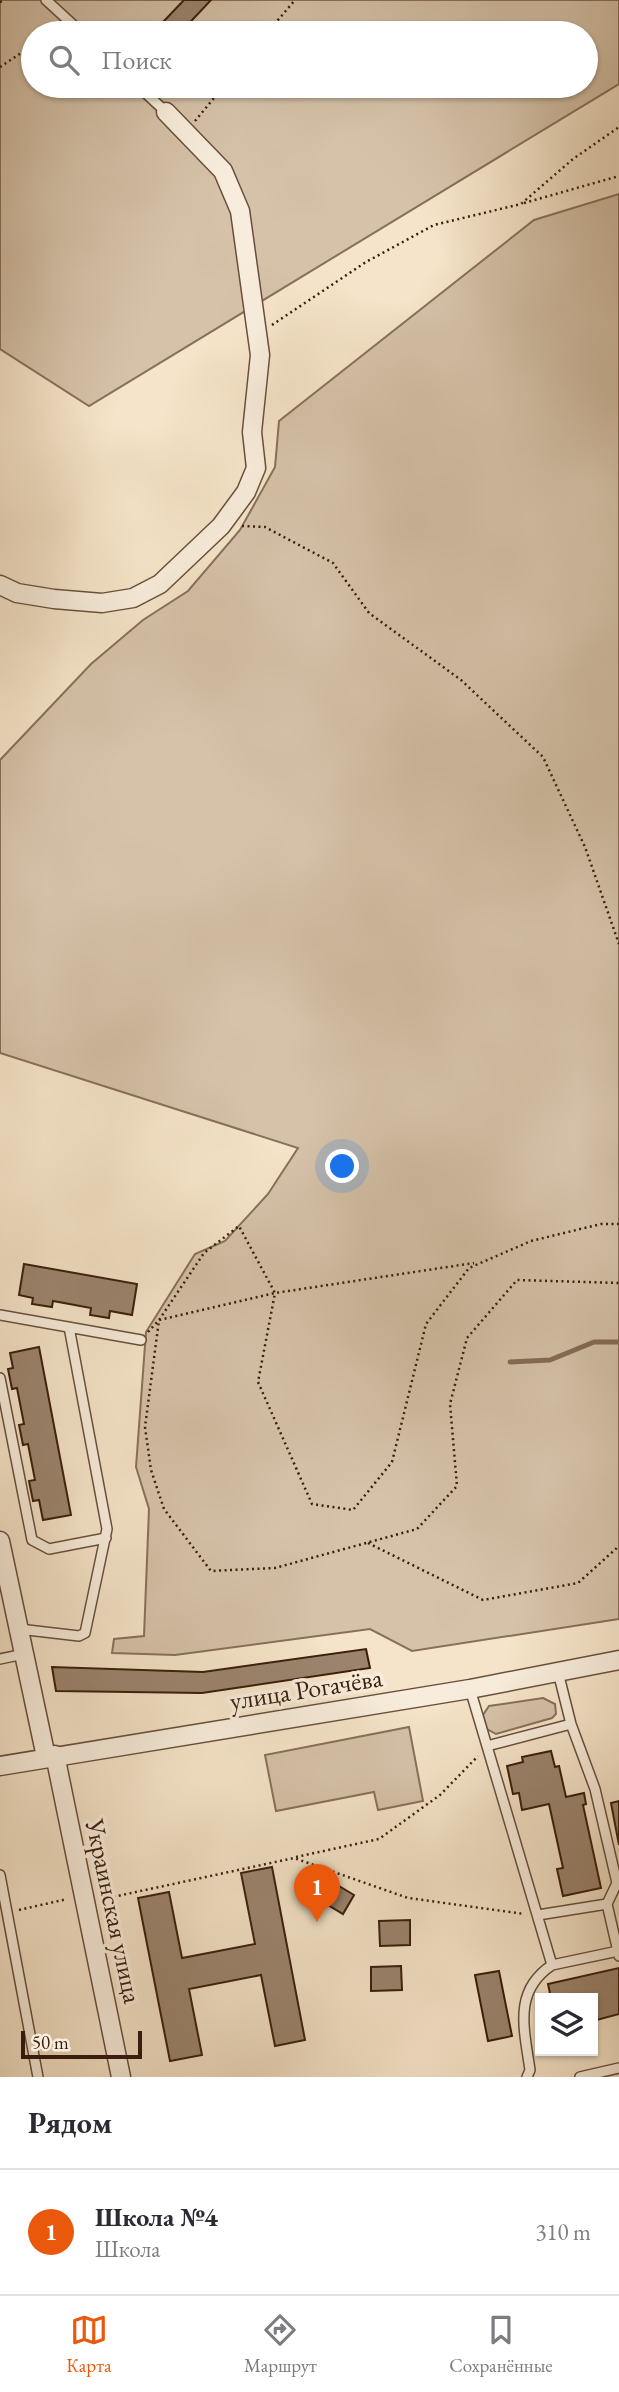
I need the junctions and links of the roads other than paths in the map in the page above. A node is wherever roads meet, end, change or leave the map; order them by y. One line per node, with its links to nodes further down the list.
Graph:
1 (46, 0): 2 (lane)
2 (69, 21)
3 (151, 98): 4 (lane)
4 (166, 112): 5 (street)
5 (0, 585)
6 (0, 1315): 7 (lane)
7 (69, 1327): 8 (lane); 10 (lane)
8 (141, 1340)
9 (0, 1378): 10 (lane)
10 (106, 1538): 12 (lane)
11 (0, 1541): 12 (street, Украинская улица)
12 (19, 1629): 13 (street, Украинская улица)
13 (24, 1654): 14 (lane); 20 (street, Украинская улица)
14 (0, 1659)
15 (619, 1660): 16 (street, улица Рогачёва)
16 (558, 1672): 17 (street, улица Рогачёва); 18 (lane)
17 (470, 1689): 19 (lane); 20 (street, улица Рогачёва)
18 (571, 1724): 19 (lane); 23 (lane)
19 (487, 1746): 24 (lane)
20 (50, 1756): 21 (street, улица Рогачёва); 29 (street, Украинская улица)
21 (0, 1766)
22 (0, 1875): 28 (lane)
23 (607, 1904): 24 (lane); 25 (lane)
24 (538, 1915): 26 (lane)
25 (618, 1954): 26 (lane)
26 (552, 1965): 30 (lane)
27 (619, 2068): 31 (lane)
28 (38, 2077)
29 (121, 2077)
30 (527, 2077)
31 (580, 2077)

